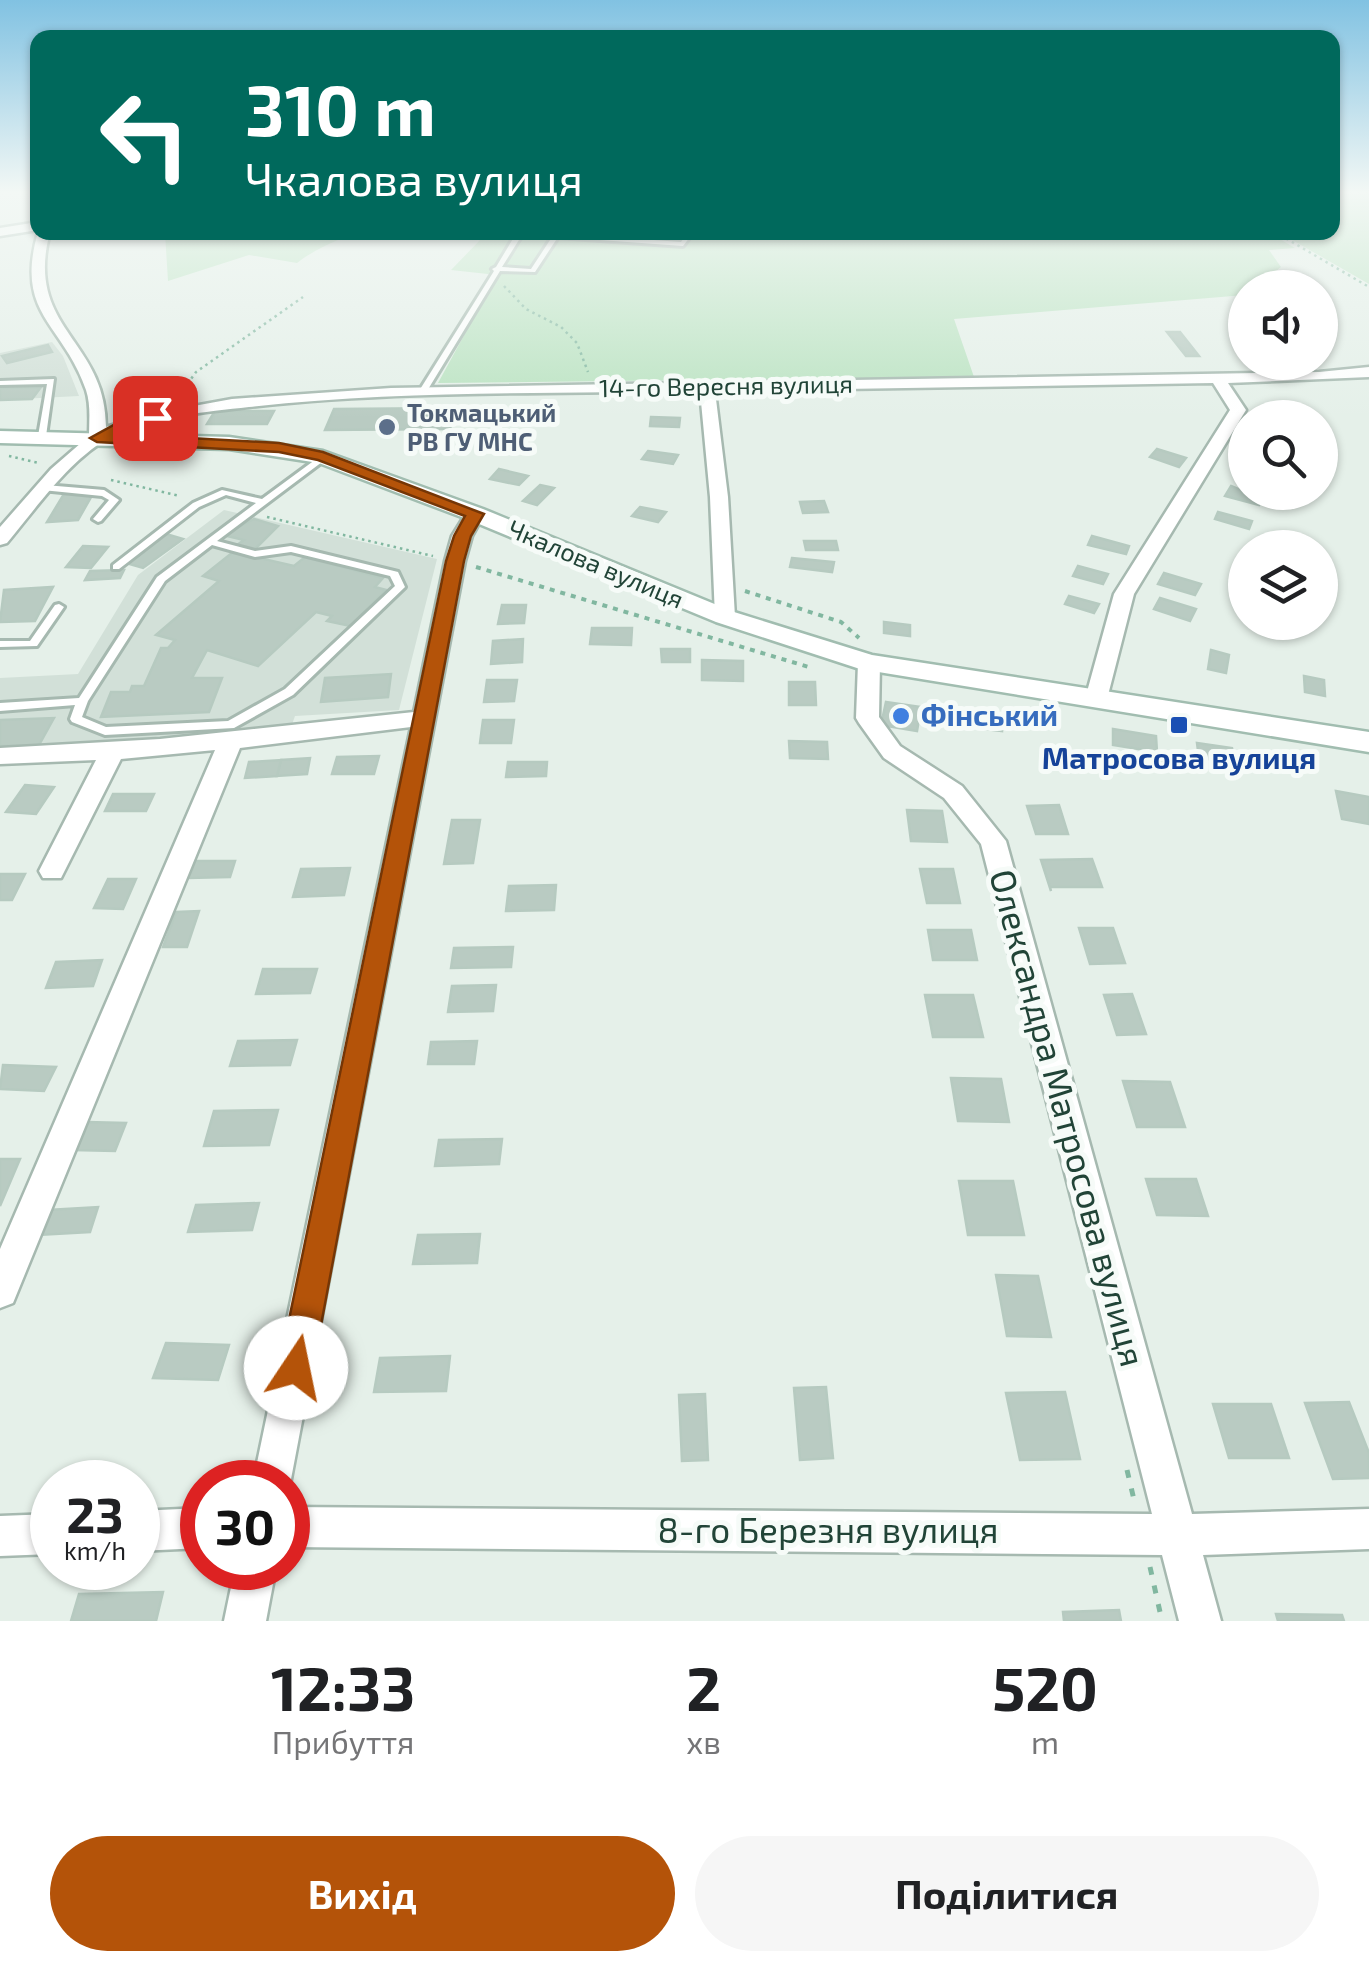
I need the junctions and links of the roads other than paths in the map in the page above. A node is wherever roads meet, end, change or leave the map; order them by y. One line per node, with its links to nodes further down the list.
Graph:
1 (34, 267): 9 (street)
2 (537, 267): 3 (lane)
3 (495, 269): 8 (lane)
4 (1369, 372): 5 (street, 14-го Вересня вулиця)
5 (1217, 378): 7 (street, 14-го Вересня вулиця); 24 (street)
6 (0, 382): 11 (lane)
7 (707, 387): 8 (street, 14-го Вересня вулиця); 21 (street)
8 (423, 391): 9 (street, 14-го Вересня вулиця)
9 (97, 425): 11 (main road, 14-го Вересня вулиця); 12 (main road, Чкалова вулиця); 13 (street)
10 (0, 436): 11 (main road, 14-го Вересня вулиця)
11 (42, 436)
12 (323, 456): 14 (lane); 15 (main road, Чкалова вулиця)
13 (45, 488): 16 (lane); 17 (street)
14 (262, 502): 18 (lane); 19 (lane)
15 (475, 514): 21 (main road, Чкалова вулиця); 27 (street)
16 (98, 519)
17 (0, 539)
18 (210, 542): 25 (lane); 25 (lane)
19 (116, 567)
20 (58, 607): 22 (lane)
21 (724, 617): 23 (main road, Чкалова вулиця)
22 (0, 644)
23 (864, 650): 24 (main road, Чкалова вулиця); 37 (street, Олександра Матросова вулиця)
24 (1096, 699): 28 (main road, Чкалова вулиця)
25 (82, 702): 26 (lane)
26 (0, 707)
27 (424, 718): 29 (street); 34 (street)
28 (1369, 742)
29 (230, 743): 30 (street); 33 (street)
30 (111, 754): 31 (street); 32 (street)
31 (0, 756)
32 (52, 871)
33 (0, 1290)
34 (277, 1460)
35 (310, 1527): 37 (street, 8-го Березня вулиця)
36 (1369, 1529): 37 (street, 8-го Березня вулиця)
37 (1160, 1534): 42 (street, Олександра Матросова вулиця)
38 (30, 1535): 39 (street)
39 (0, 1536)
40 (251, 1590): 41 (street)
41 (245, 1621)
42 (1200, 1621)

